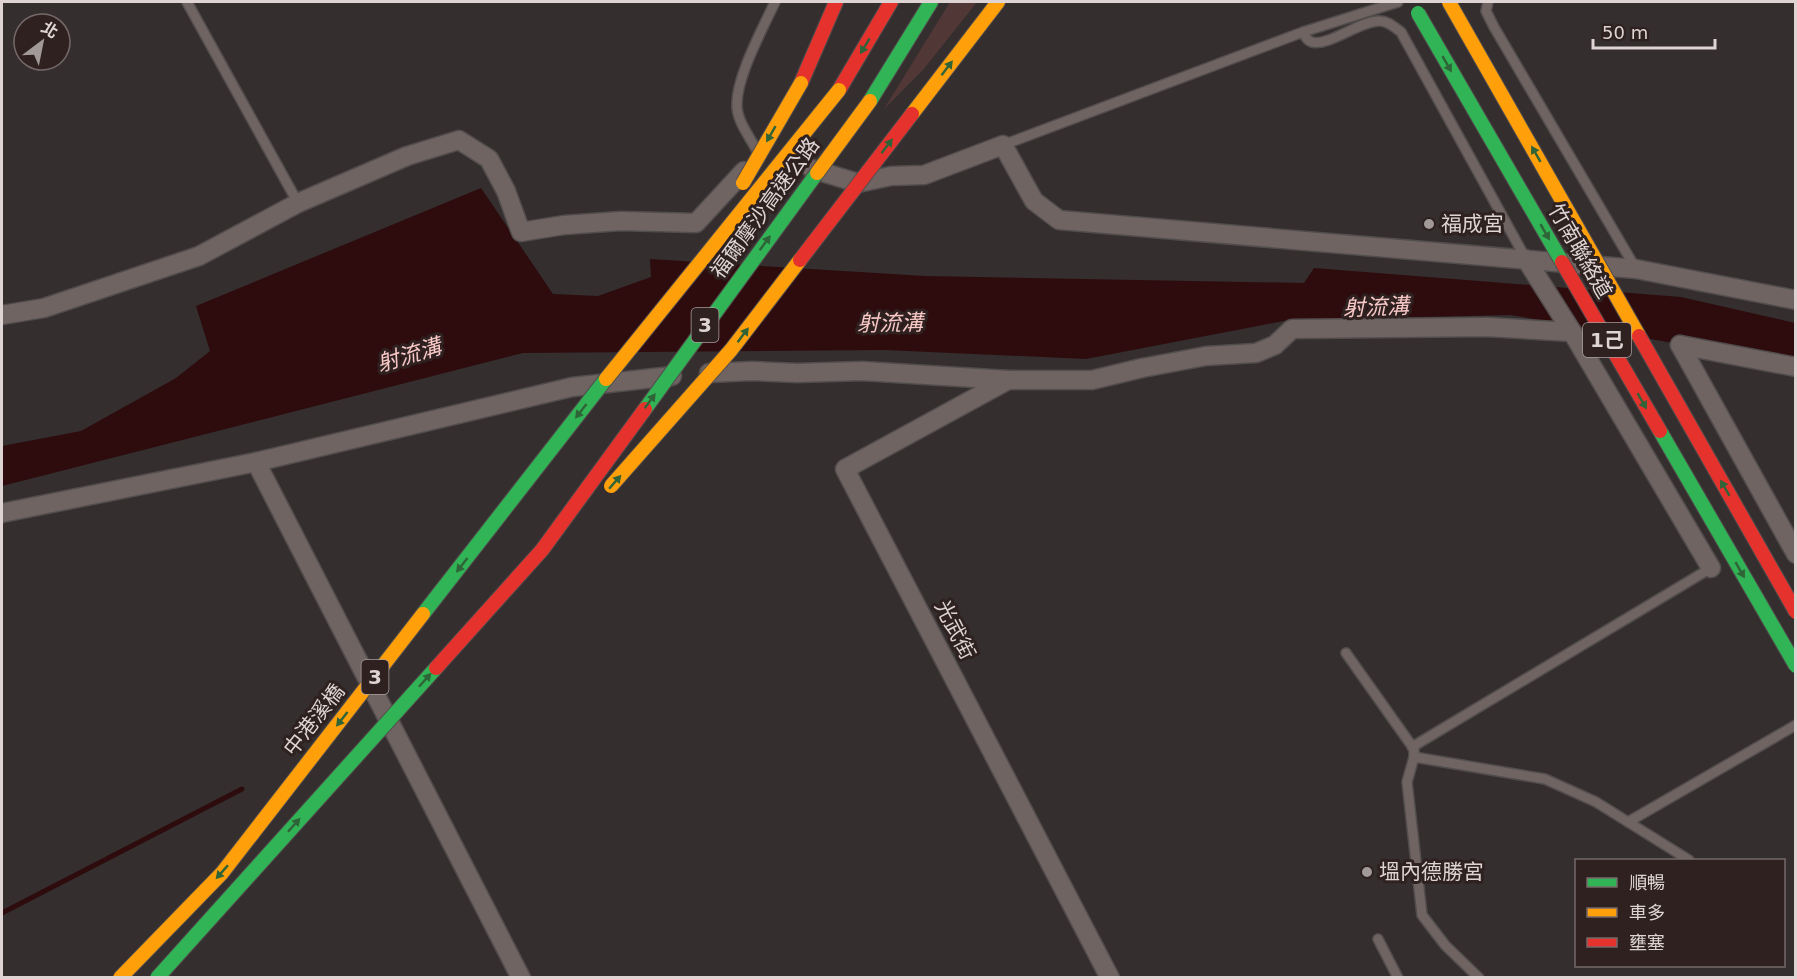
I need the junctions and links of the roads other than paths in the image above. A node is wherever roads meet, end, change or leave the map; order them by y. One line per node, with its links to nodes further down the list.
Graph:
1 (187, 2): 14 (lane)
2 (775, 2): 13 (lane)
3 (836, 2): 20 (main road, one-way to 20, bridge)
4 (891, 2): 20 (main road, 福爾摩沙高速公路 / 3, one-way to 20, bridge)
5 (931, 2): 27 (main road, 福爾摩沙高速公路 / 3, one-way to 5, bridge)
6 (998, 2): 24 (main road, one-way to 6, bridge)
7 (1398, 2): 11 (lane)
8 (1449, 2): 30 (main road, 竹南聯絡道 / 1己, one-way to 8, bridge)
9 (1488, 2): 16 (lane)
10 (1418, 13): 32 (main road, 竹南聯絡道 / 1己, one-way to 32, bridge)
11 (1303, 32): 12 (lane); 15 (lane)
12 (1003, 145): 13 (street); 15 (street)
13 (759, 153): 14 (street)
14 (298, 204): 18 (street)
15 (1526, 259): 16 (street); 19 (street)
16 (1636, 269): 17 (street)
17 (1796, 300)
18 (2, 315)
19 (1572, 332): 22 (street); 29 (street)
20 (617, 365): 39 (main road, 中港溪橋 / 3, one-way to 39, bridge)
21 (1796, 367): 28 (street)
22 (1008, 380): 23 (street); 42 (street, 光武街)
23 (256, 462): 25 (street); 41 (street)
24 (603, 496)
25 (2, 513)
26 (579, 521): 27 (main road, bridge)
27 (542, 550): 40 (main road, 3, one-way to 27, bridge)
28 (1796, 554)
29 (1711, 568): 34 (lane)
30 (1796, 612)
31 (1346, 653): 34 (lane)
32 (1796, 666)
33 (1796, 725): 36 (lane)
34 (1412, 747): 35 (lane)
35 (1414, 757): 36 (lane); 44 (lane)
36 (1628, 822): 37 (lane)
37 (1686, 859)
38 (1378, 939): 43 (lane)
39 (120, 978)
40 (157, 978)
41 (521, 978)
42 (1110, 978)
43 (1398, 978)
44 (1479, 978)

